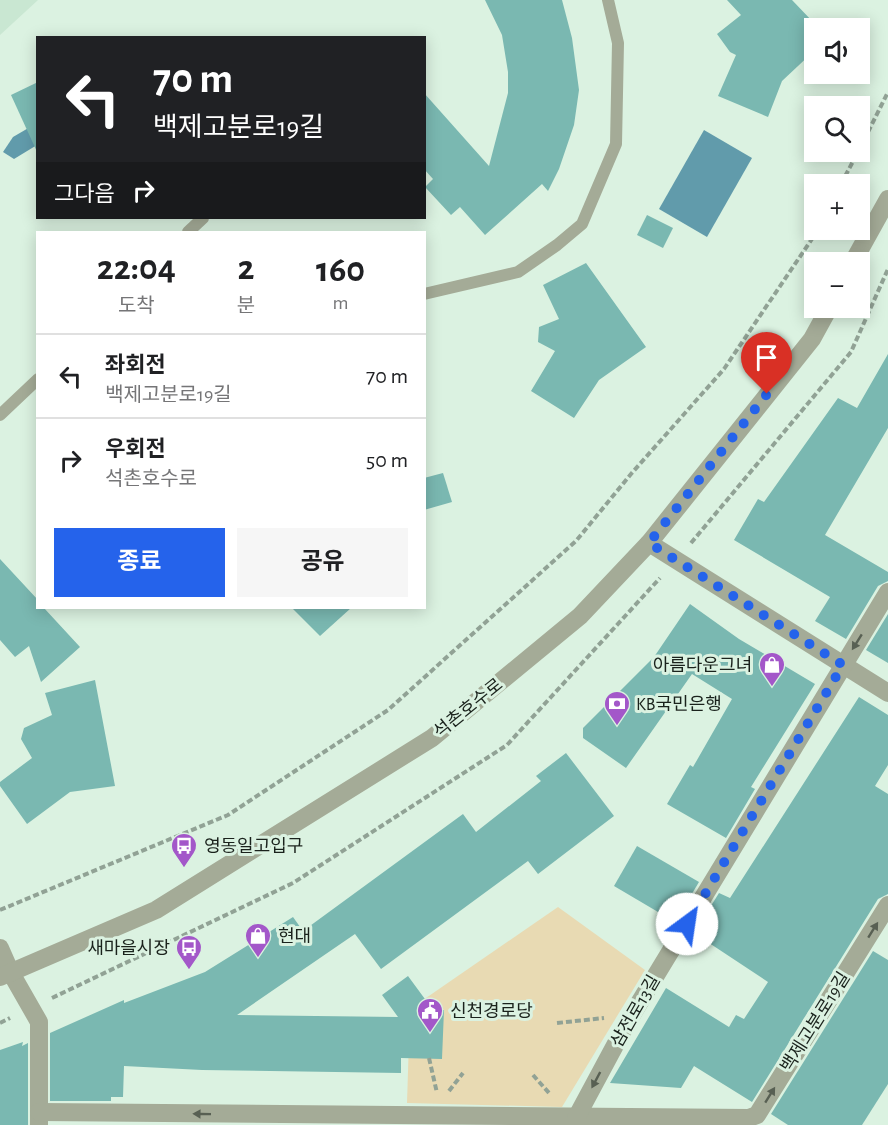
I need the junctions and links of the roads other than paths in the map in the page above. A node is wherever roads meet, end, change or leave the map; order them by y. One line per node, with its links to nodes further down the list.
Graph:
1 (608, 0): 6 (lane)
2 (888, 199): 5 (street)
3 (202, 219): 4 (lane)
4 (189, 231)
5 (859, 252)
6 (426, 294)
7 (824, 318): 10 (street, 석촌호수로)
8 (36, 380): 9 (lane)
9 (0, 415)
10 (649, 543): 12 (street); 16 (street, 석촌호수로)
11 (888, 592): 12 (street, 삼전로13길, one-way to 12)
12 (843, 665): 13 (street); 19 (street, 삼전로13길, one-way to 19)
13 (888, 693)
14 (888, 905): 18 (street, 백제고분로19길, one-way to 14)
15 (0, 948): 16 (street)
16 (6, 975): 17 (street)
17 (39, 1119): 19 (street, 백제고분로19길, one-way to 17)
18 (730, 1121): 19 (street, 백제고분로19길)
19 (576, 1122)

